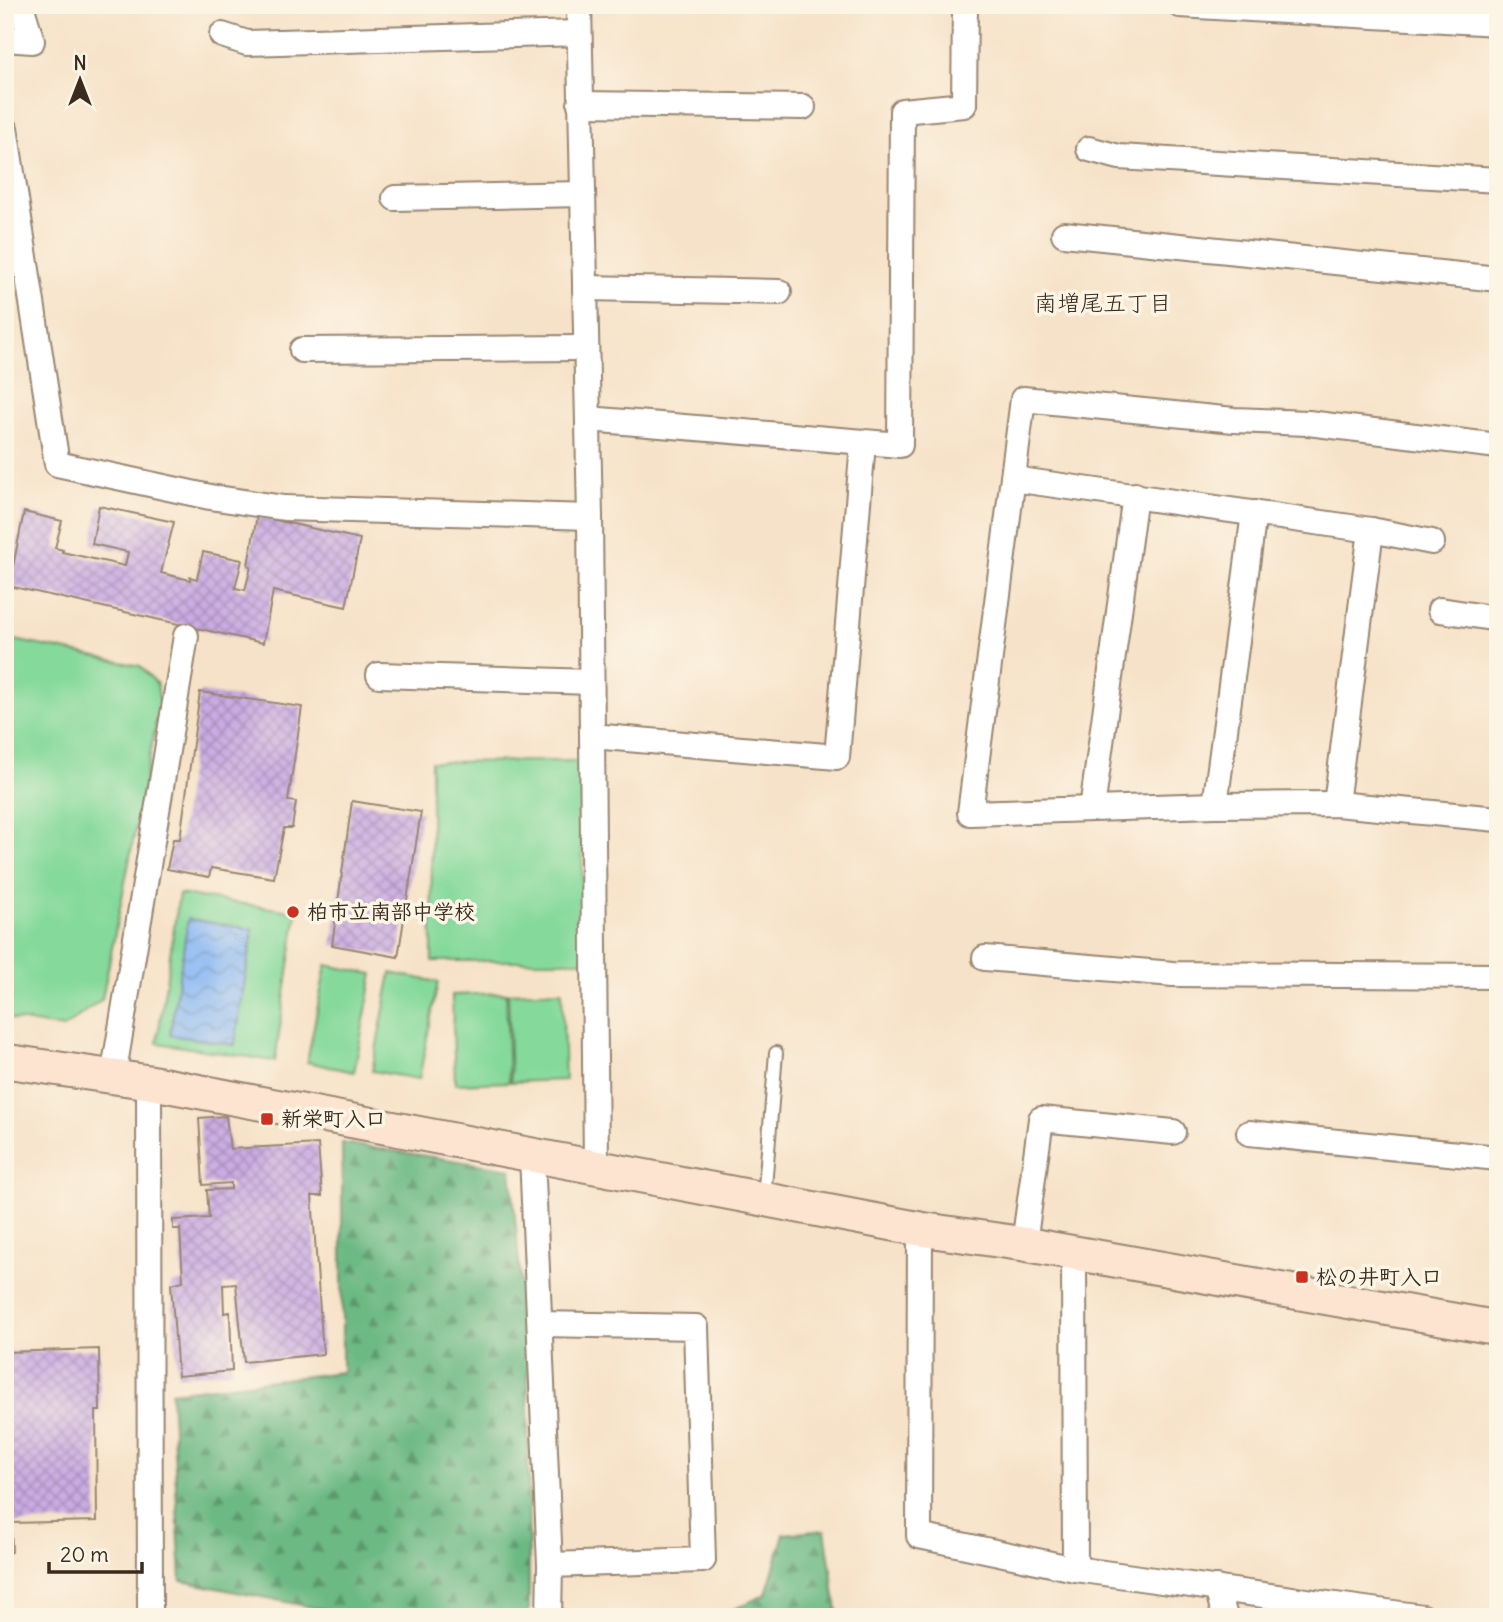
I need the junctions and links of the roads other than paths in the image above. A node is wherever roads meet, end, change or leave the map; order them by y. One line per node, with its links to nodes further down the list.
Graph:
1 (21, 5): 8 (street)
2 (579, 5): 6 (street)
3 (965, 5): 23 (street)
4 (1180, 5): 5 (street)
5 (1498, 23)
6 (579, 33): 7 (street); 9 (street)
7 (222, 35)
8 (5, 39)
9 (580, 104): 10 (street); 14 (street)
10 (803, 107)
11 (5, 128): 28 (street)
12 (1089, 149): 13 (street)
13 (1498, 180)
14 (583, 194): 15 (street); 18 (street)
15 (395, 198)
16 (1063, 234): 17 (street)
17 (1498, 279)
18 (585, 288): 19 (street); 20 (street)
19 (779, 292)
20 (586, 348): 21 (street); 22 (street)
21 (302, 350)
22 (587, 419): 23 (street); 28 (street)
23 (863, 443): 36 (street)
24 (1498, 446): 25 (street)
25 (1013, 478): 26 (street); 39 (street)
26 (1135, 495): 27 (street); 39 (street)
27 (1254, 513): 29 (street); 38 (street)
28 (590, 517): 35 (street)
29 (1371, 530): 30 (street); 37 (street)
30 (1432, 542)
31 (1440, 610): 32 (street)
32 (1498, 619)
33 (186, 635): 45 (street)
34 (379, 675): 35 (street)
35 (591, 682): 36 (street)
36 (592, 736): 51 (street)
37 (1336, 804): 38 (street); 40 (street)
38 (1215, 805): 39 (street)
39 (1092, 809)
40 (1498, 818)
41 (985, 958): 42 (street)
42 (1498, 976)
43 (776, 1053): 52 (lane)
44 (5, 1061): 45 (street)
45 (113, 1077): 46 (street)
46 (149, 1082): 49 (street); 61 (street)
47 (1173, 1132): 54 (street)
48 (1249, 1133): 50 (street)
49 (532, 1156): 51 (street); 56 (street)
50 (1498, 1158)
51 (596, 1166): 52 (street)
52 (764, 1199): 53 (street)
53 (920, 1229): 54 (street); 59 (street)
54 (1024, 1244): 55 (street)
55 (1074, 1254): 57 (street); 59 (street)
56 (541, 1324): 58 (street); 58 (street)
57 (1498, 1328)
58 (550, 1565): 62 (street)
59 (1075, 1569): 60 (street)
60 (1217, 1588): 63 (street); 64 (street)
61 (150, 1617)
62 (549, 1617)
63 (1225, 1617)
64 (1423, 1617)

